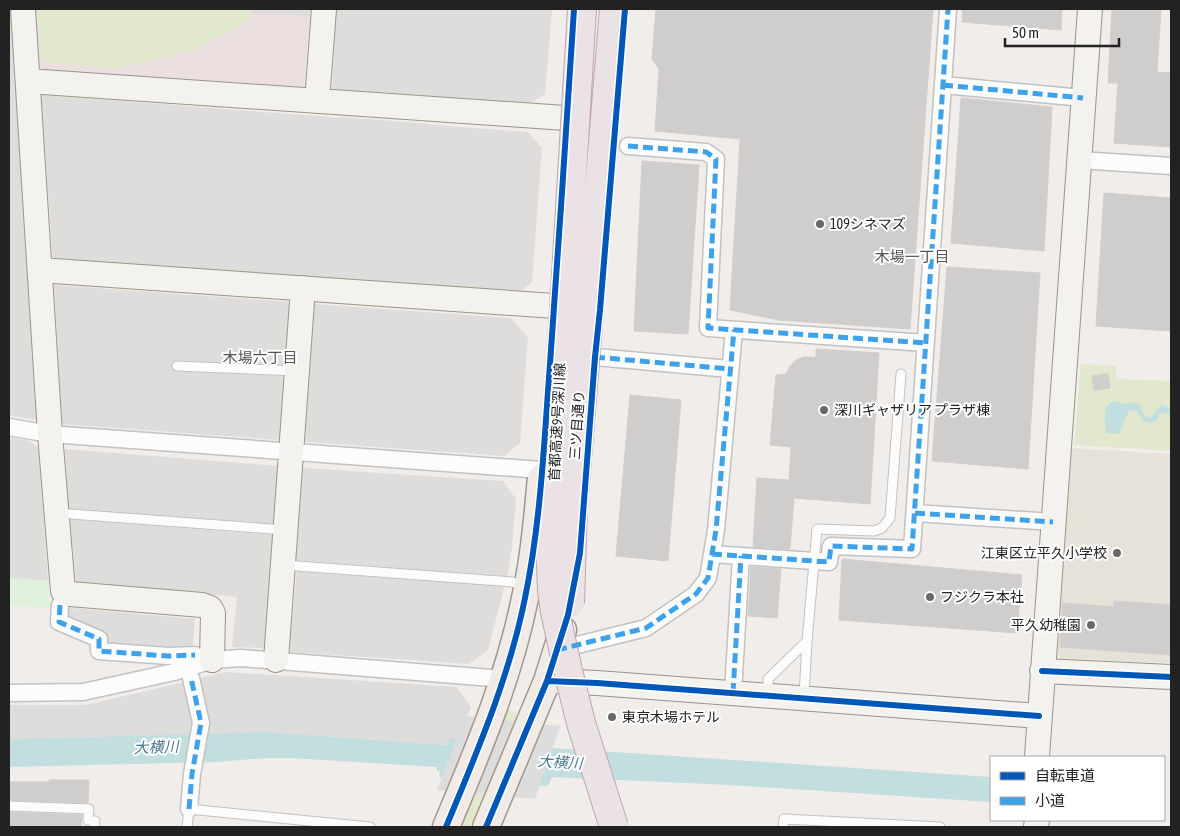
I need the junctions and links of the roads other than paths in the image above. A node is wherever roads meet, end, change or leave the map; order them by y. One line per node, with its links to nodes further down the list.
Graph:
1 (23, 9): 9 (street)
2 (324, 9): 12 (street)
3 (574, 9): 13 (main road)
4 (582, 9): 66 (highway, 首都高速9号深川線, bridge)
5 (614, 9): 66 (highway, 首都高速9号深川線, bridge)
6 (625, 9): 14 (main road, 三ツ目通り)
7 (948, 9): 10 (street)
8 (1090, 9): 11 (street)
9 (28, 81): 12 (street); 18 (street)
10 (943, 85): 11 (street); 23 (street)
11 (1084, 98): 16 (street)
12 (317, 100): 13 (street)
13 (567, 119): 14 (street); 20 (main road)
14 (616, 122): 21 (main road, 三ツ目通り)
15 (628, 146): 22 (street)
16 (1079, 160): 17 (street); 35 (street)
17 (1171, 166)
18 (40, 270): 19 (street); 30 (street)
19 (303, 288): 20 (street); 27 (street)
20 (554, 306): 21 (street); 32 (main road)
21 (600, 310): 24 (main road, 三ツ目通り)
22 (734, 330): 23 (street); 26 (street)
23 (926, 343): 34 (street)
24 (595, 357): 26 (street); 44 (main road, 三ツ目通り)
25 (177, 366): 27 (lane)
26 (730, 369): 37 (street)
27 (297, 371): 31 (street)
28 (901, 374): 39 (lane)
29 (9, 427): 30 (street)
30 (50, 434): 31 (street); 33 (street)
31 (292, 451): 32 (street); 36 (street)
32 (542, 470): 41 (main road)
33 (56, 513): 36 (lane); 45 (street)
34 (915, 513): 35 (street); 39 (street)
35 (1053, 522): 47 (street)
36 (286, 530): 40 (street)
37 (712, 554): 38 (street); 44 (street)
38 (741, 556): 39 (street); 53 (street)
39 (814, 562): 43 (lane)
40 (283, 565): 41 (lane); 46 (street)
41 (528, 586): 50 (main road)
42 (60, 604): 45 (street)
43 (807, 641): 54 (lane); 55 (lane)
44 (557, 650): 51 (main road, 三ツ目通り)
45 (204, 658): 46 (street); 52 (street)
46 (276, 660): 50 (street)
47 (1042, 671): 48 (street); 56 (street)
48 (1171, 677)
49 (191, 678): 59 (street)
50 (504, 678): 64 (main road)
51 (547, 681): 53 (street); 65 (main road, 三ツ目通り)
52 (9, 693)
53 (733, 693): 54 (street)
54 (768, 696): 55 (street)
55 (804, 698): 56 (street)
56 (1039, 716): 57 (street)
57 (1037, 756)
58 (9, 806): 61 (lane)
59 (189, 809): 62 (lane); 63 (lane)
60 (906, 826): 67 (lane); 68 (lane)
61 (94, 827)
62 (187, 827)
63 (370, 827)
64 (446, 827)
65 (486, 827)
66 (615, 827)
67 (783, 827)
68 (940, 827)

